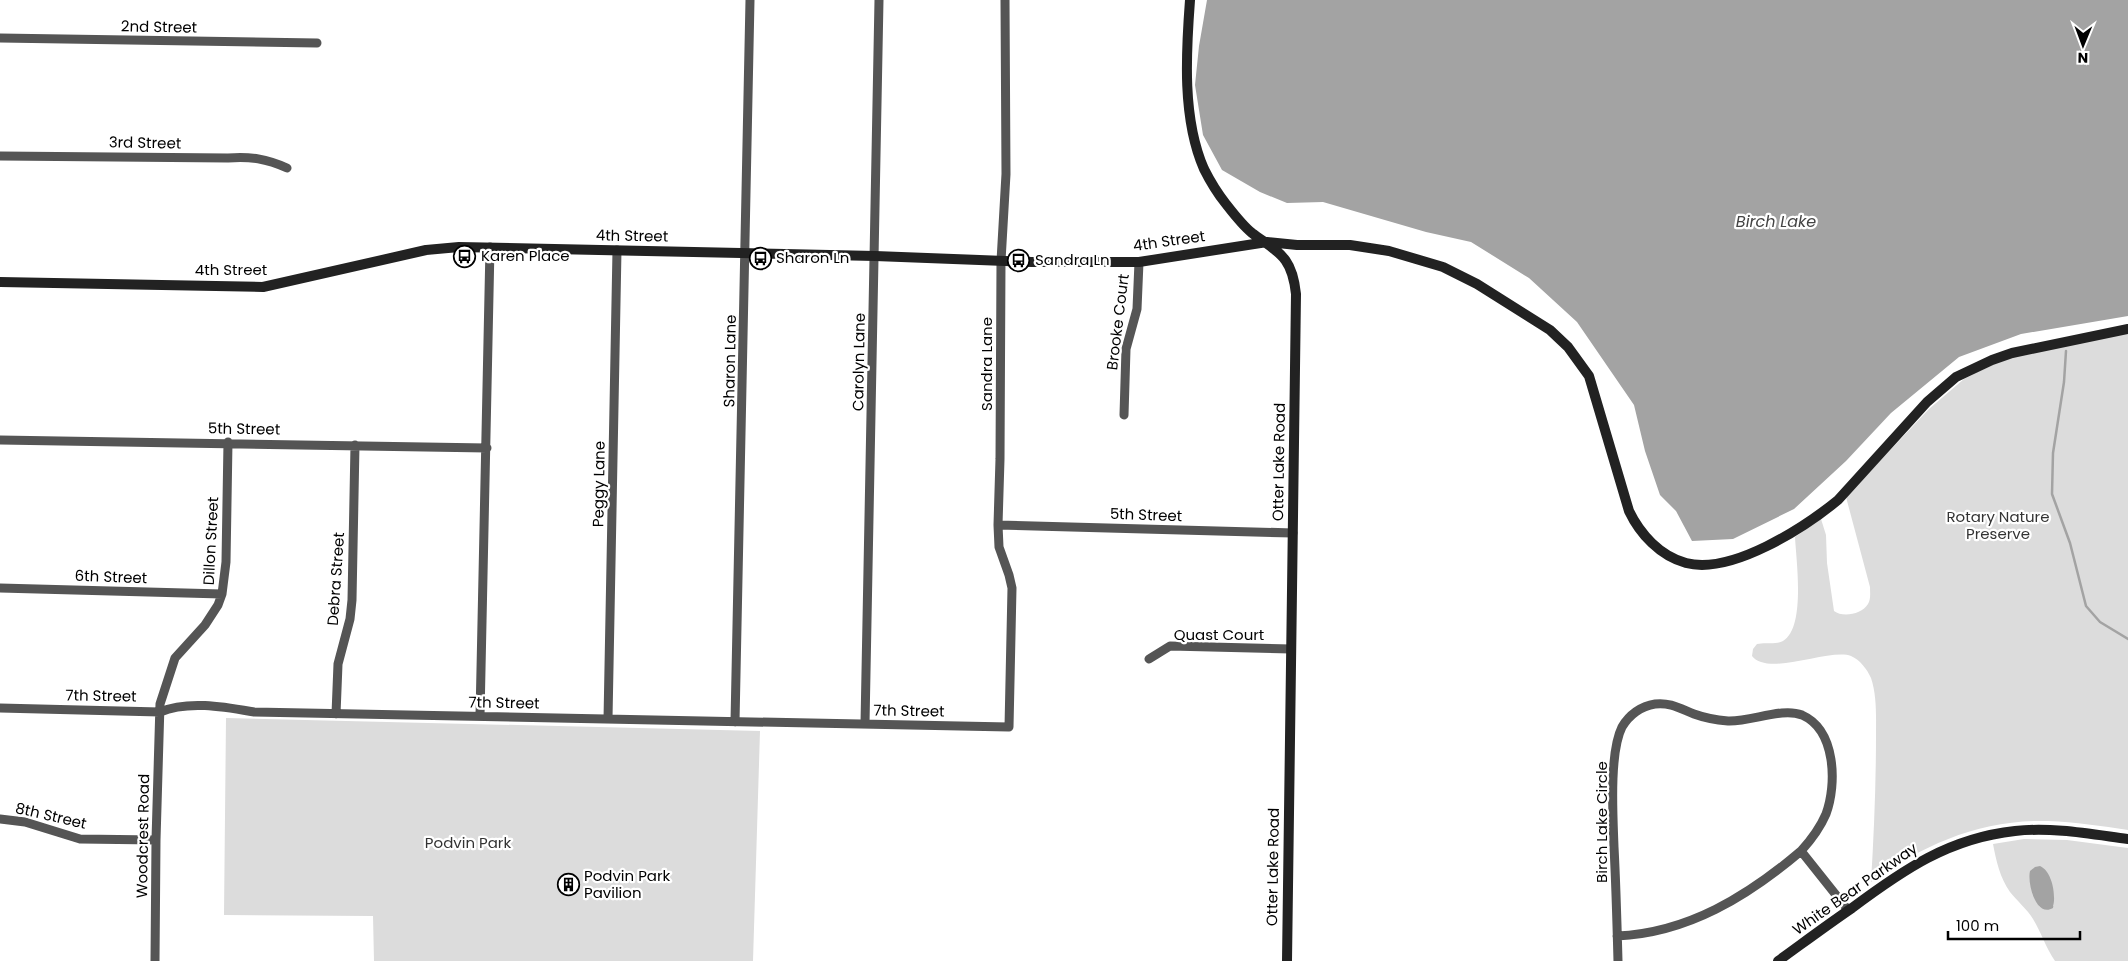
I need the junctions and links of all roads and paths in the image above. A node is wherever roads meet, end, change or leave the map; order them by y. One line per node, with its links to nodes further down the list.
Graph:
1 (750, 0): 12 (street, Sharon Lane)
2 (879, 0): 13 (street, Carolyn Lane)
3 (1006, 0): 14 (street, Sandra Lane)
4 (1190, 0): 9 (street, Otter Lake Road)
5 (0, 38): 6 (street, 2nd Street)
6 (317, 44)
7 (0, 156): 8 (street, 3rd Street)
8 (287, 168)
9 (1266, 242): 15 (street, 4th Street); 17 (street, 4th Street); 24 (street, Otter Lake Road)
10 (490, 247): 11 (street, 4th Street); 16 (street, 4th Street); 22 (street)
11 (617, 250): 12 (street, 4th Street); 33 (street, Peggy Lane)
12 (746, 253): 13 (street, 4th Street); 34 (street, Sharon Lane)
13 (875, 256): 14 (street, 4th Street); 35 (street, Carolyn Lane)
14 (1001, 261): 15 (street, 4th Street); 23 (street, Sandra Lane)
15 (1139, 262): 18 (street, Brooke Court)
16 (0, 282)
17 (2128, 329)
18 (1124, 415)
19 (0, 440): 20 (street, 5th Street)
20 (228, 442): 21 (street, 5th Street); 26 (street, Dillon Street)
21 (355, 445): 22 (street, 5th Street); 31 (street, Debra Street)
22 (486, 448): 32 (street)
23 (998, 525): 24 (street, 5th Street); 36 (street, Sandra Lane)
24 (1293, 533): 27 (street, Otter Lake Road)
25 (0, 588): 26 (street, 6th Street)
26 (222, 594): 30 (street, Dillon Street)
27 (1291, 649): 28 (street, Quast Court); 44 (street, Otter Lake Road)
28 (1149, 659)
29 (0, 708): 30 (street, 7th Street)
30 (160, 712): 31 (street, 7th Street); 39 (street, Woodcrest Road)
31 (336, 714): 32 (street, 7th Street)
32 (480, 716): 33 (street, 7th Street)
33 (608, 719): 34 (street, 7th Street)
34 (735, 722): 35 (street, 7th Street)
35 (865, 724): 36 (street, 7th Street)
36 (1010, 727)
37 (0, 819): 39 (street, 8th Street)
38 (2128, 839): 41 (street, White Bear Parkway)
39 (156, 840): 43 (street, Woodcrest Road)
40 (1800, 851): 41 (street); 42 (street, Birch Lake Circle); 42 (street, Birch Lake Circle)
41 (1848, 910): 46 (street, White Bear Parkway)
42 (1617, 936): 45 (street, Birch Lake Circle)
43 (155, 961)
44 (1287, 961)
45 (1618, 961)
46 (1778, 961)

